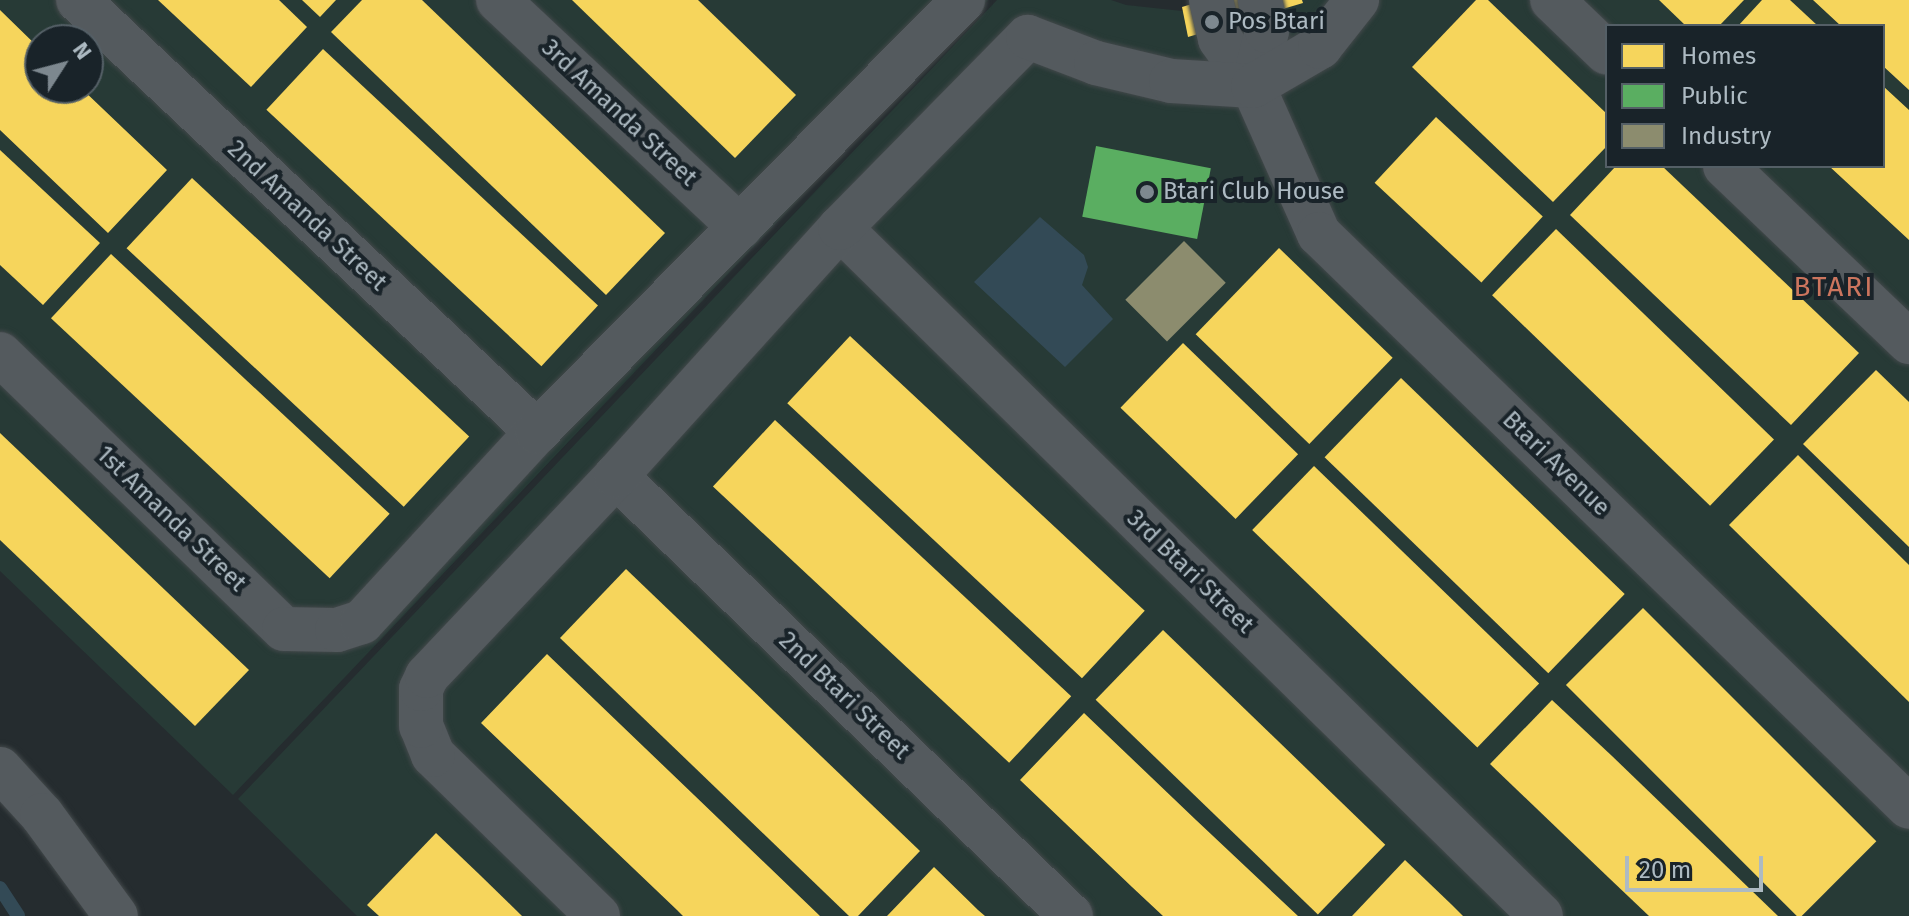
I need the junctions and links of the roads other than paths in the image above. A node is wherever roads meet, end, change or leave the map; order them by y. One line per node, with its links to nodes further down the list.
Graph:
1 (78, 0): 15 (street, 2nd Amanda Street)
2 (498, 0): 11 (street, 3rd Amanda Street)
3 (963, 0): 11 (street)
4 (1211, 0): 9 (street, Btari Avenue)
5 (1260, 0): 9 (street)
6 (1357, 0): 9 (street)
7 (1552, 0): 8 (street)
8 (1605, 51)
9 (1253, 86): 12 (street); 18 (street, Btari Avenue)
10 (1727, 168): 13 (street)
11 (740, 227): 15 (street)
12 (840, 228): 16 (street); 22 (street, 3rd Btari Street)
13 (1909, 342)
14 (0, 354): 15 (street, 1st Amanda Street)
15 (537, 432)
16 (616, 476): 20 (street); 21 (street, 2nd Btari Street)
17 (0, 769): 19 (street)
18 (1909, 807)
19 (116, 916)
20 (598, 916)
21 (1071, 916)
22 (1541, 916)

